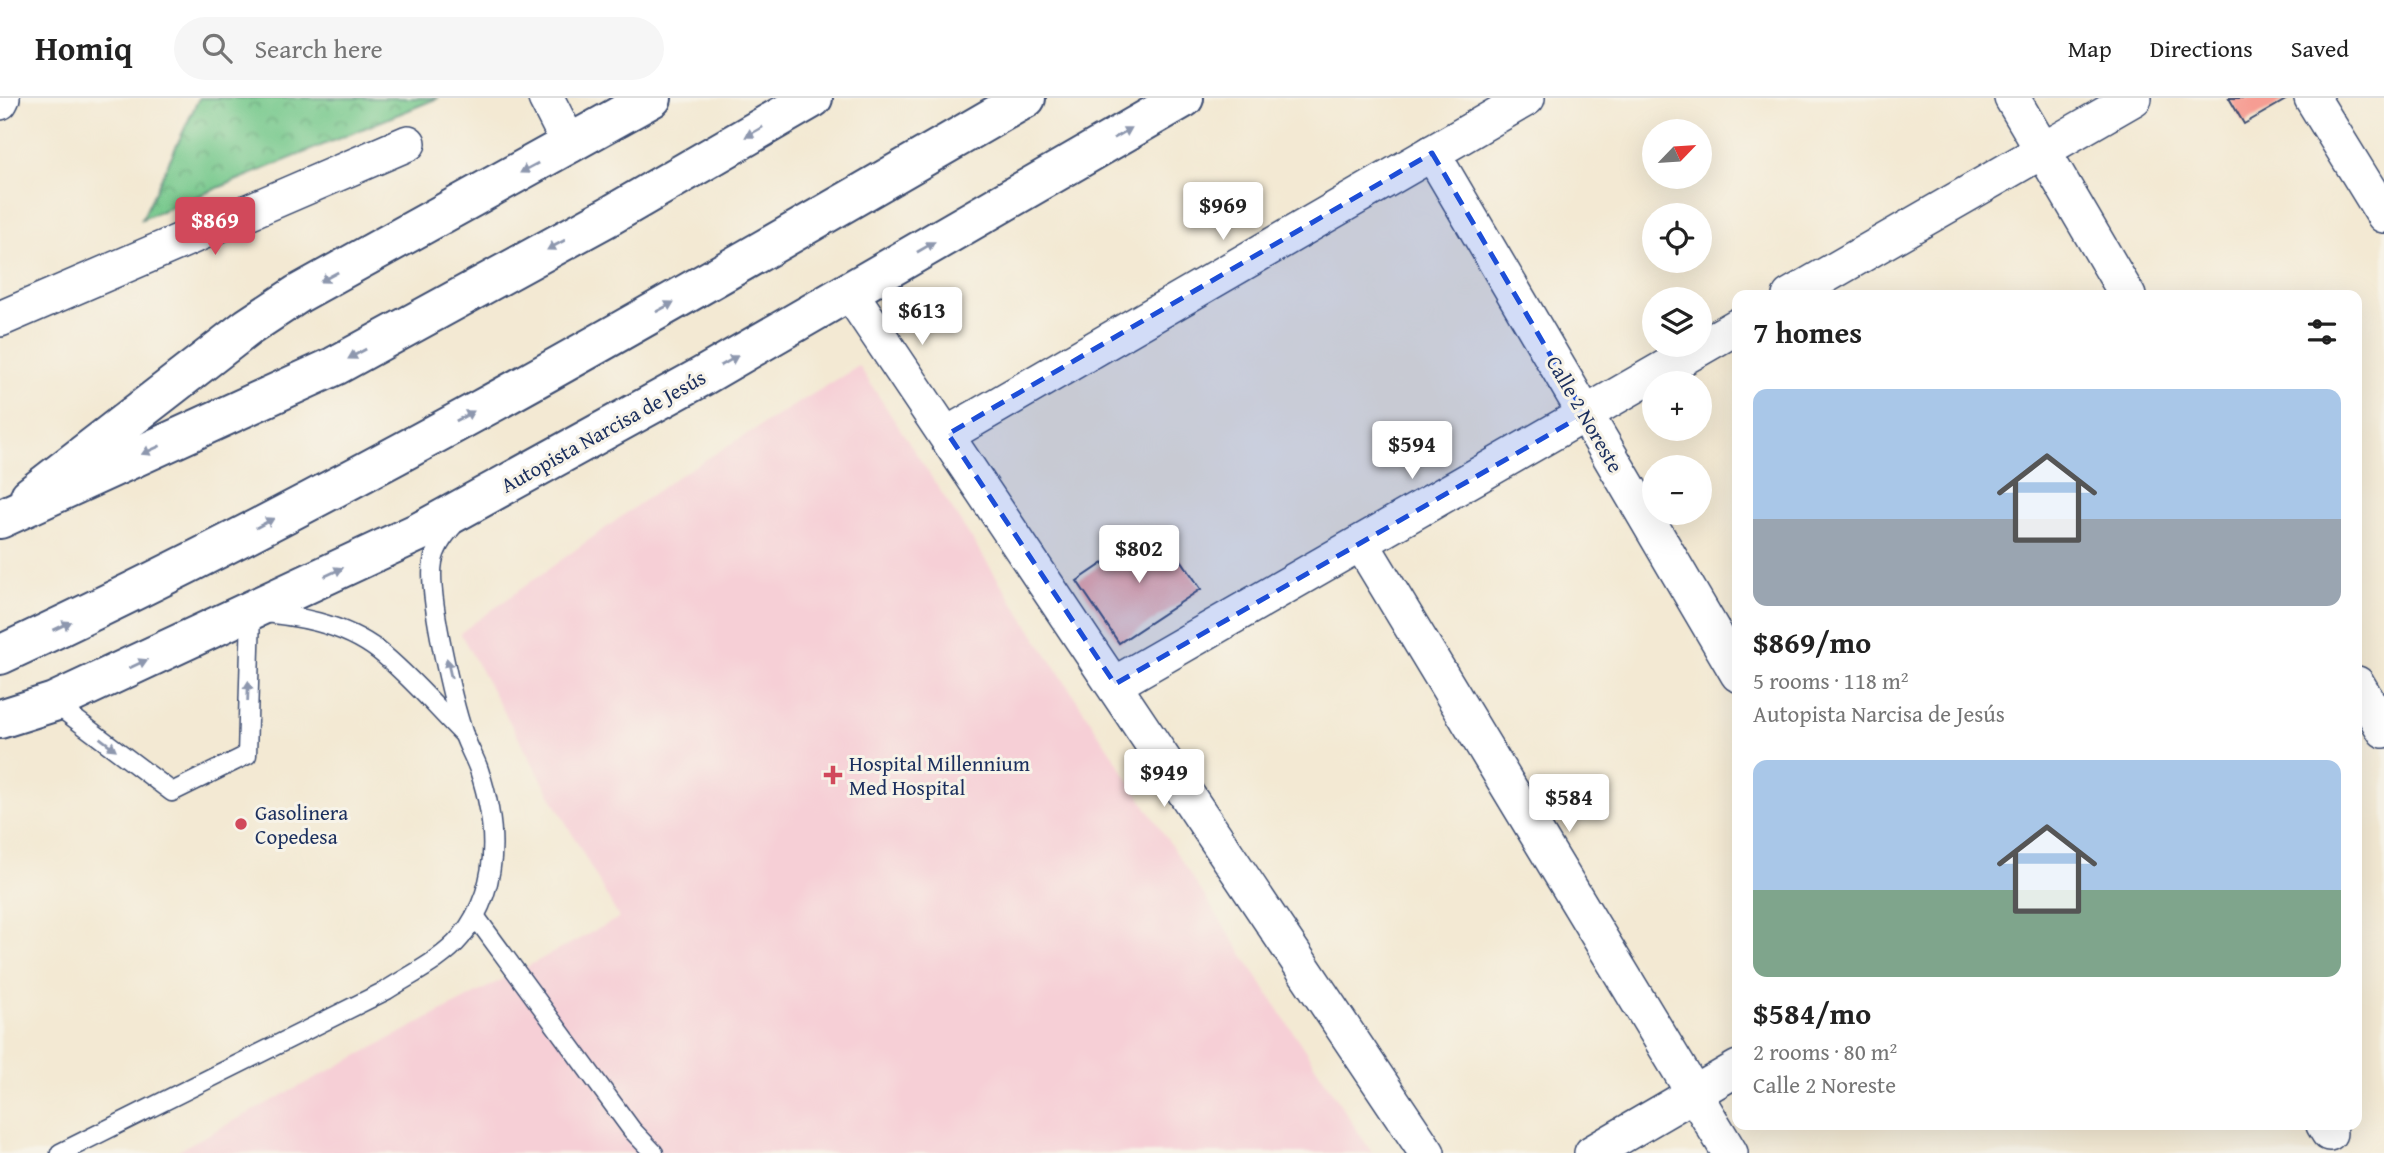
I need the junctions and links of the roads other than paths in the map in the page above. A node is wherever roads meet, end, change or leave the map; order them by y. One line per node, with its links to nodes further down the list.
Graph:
1 (546, 98): 11 (street)
2 (652, 98): 11 (main road)
3 (813, 98): 23 (main road, one-way to 23)
4 (1026, 98): 26 (main road, one-way to 4)
5 (1184, 98): 17 (main road, Autopista Narcisa de Jesús, one-way to 5)
6 (1527, 98): 13 (street)
7 (2012, 98): 12 (street)
8 (2134, 98): 12 (street)
9 (2312, 98): 14 (street)
10 (408, 143): 18 (street)
11 (570, 145): 23 (main road, one-way to 23)
12 (2043, 150): 15 (street); 16 (street)
13 (1432, 153): 20 (street, Calle 2 Noreste); 21 (street)
14 (2384, 215)
15 (1811, 290)
16 (2125, 290)
17 (849, 291): 21 (street); 22 (main road, Autopista Narcisa de Jesús, one-way to 17)
18 (0, 319)
19 (1732, 329): 20 (street)
20 (1585, 414): 24 (street); 27 (street, Calle 2 Noreste)
21 (948, 434): 28 (street)
22 (503, 487): 25 (main road, Autopista Narcisa de Jesús, one-way to 22); 34 (lane, one-way to 22)
23 (0, 518)
24 (1361, 543): 28 (street); 37 (street)
25 (251, 612): 30 (main road, Autopista Narcisa de Jesús, one-way to 25); 30 (lane, one-way to 25); 34 (lane)
26 (0, 655)
27 (1732, 664)
28 (1115, 684): 40 (street)
29 (2366, 693): 33 (street)
30 (54, 702): 31 (main road, Autopista Narcisa de Jesús); 32 (main road)
31 (0, 719)
32 (0, 729)
33 (2384, 730)
34 (464, 735): 35 (lane)
35 (475, 916): 38 (lane); 39 (lane)
36 (1732, 1071): 37 (street)
37 (1694, 1093): 41 (street); 42 (street)
38 (60, 1153)
39 (654, 1153)
40 (1427, 1153)
41 (1592, 1153)
42 (1730, 1153)

